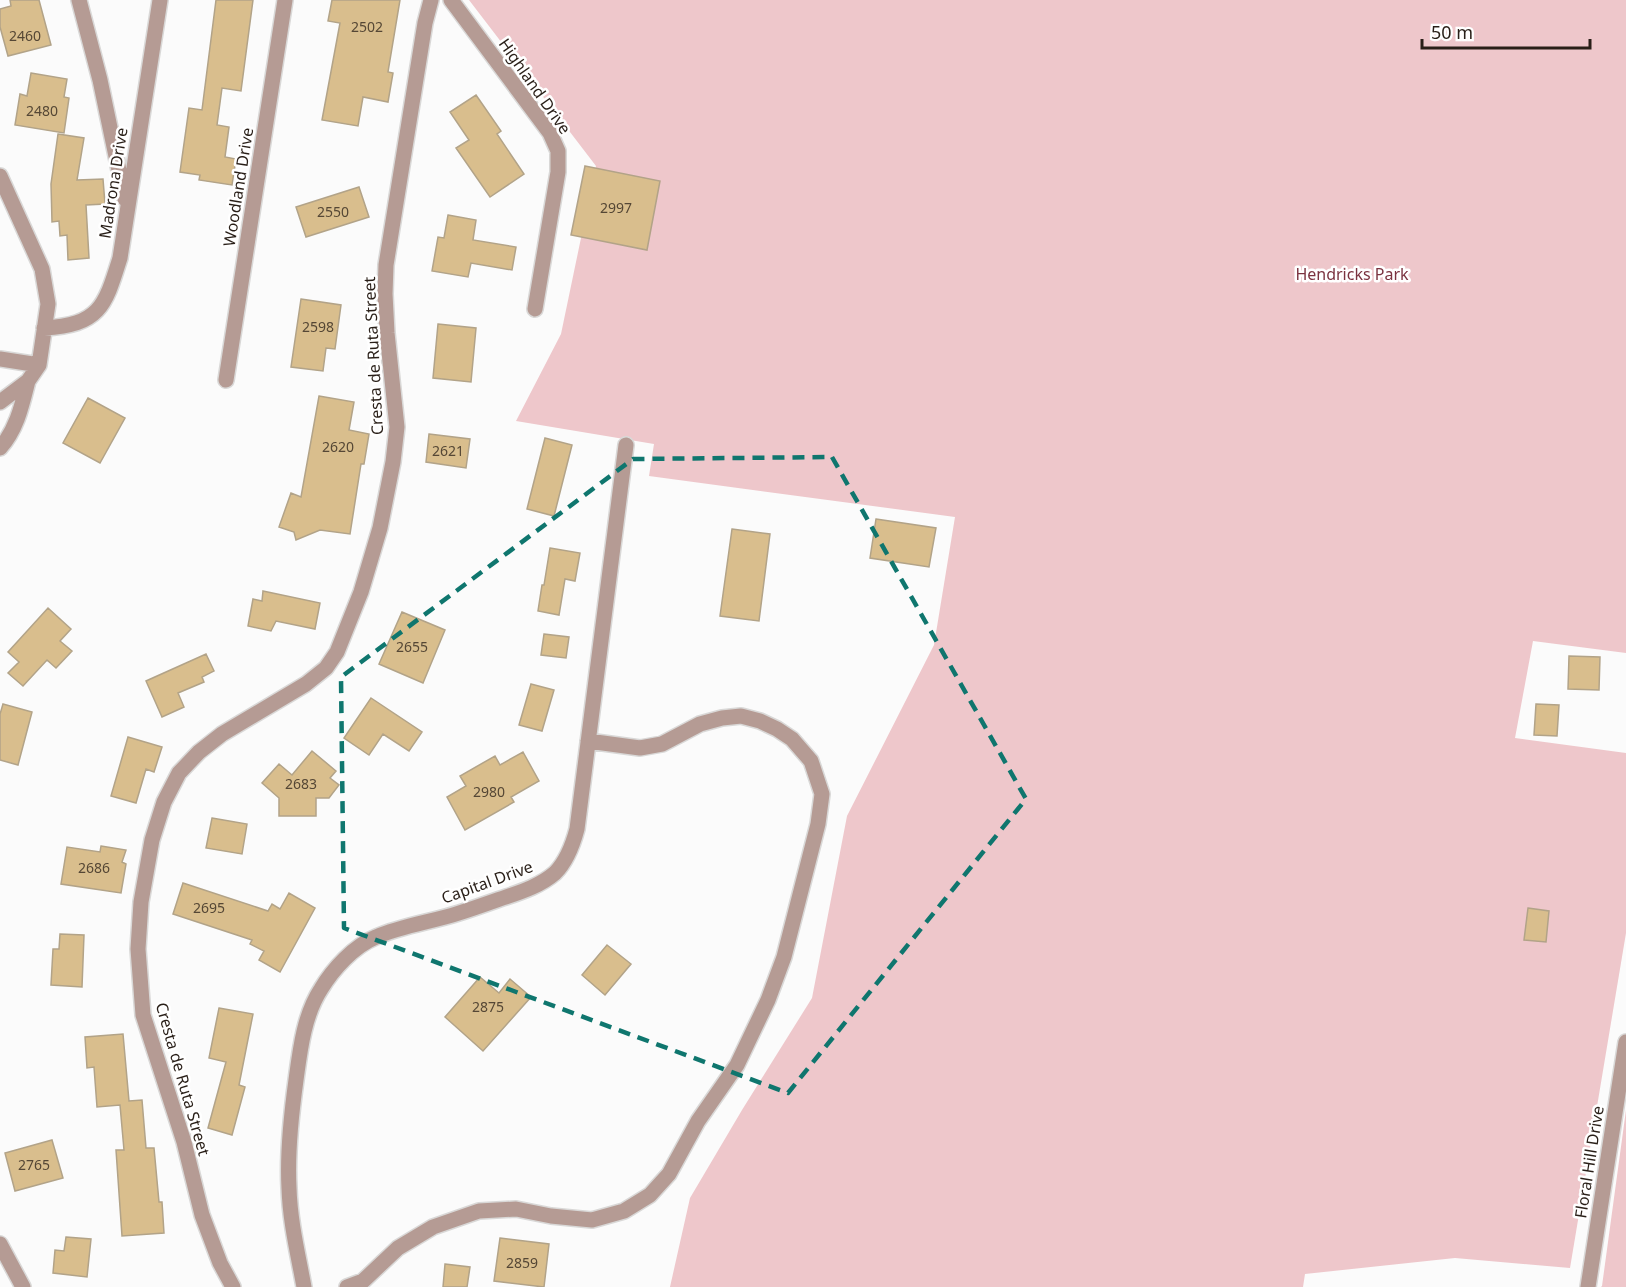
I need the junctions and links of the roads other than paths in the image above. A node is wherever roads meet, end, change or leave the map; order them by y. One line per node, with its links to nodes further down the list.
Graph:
1 (79, 0): 7 (street)
2 (160, 0): 7 (street, Madrona Drive)
3 (285, 0): 12 (street, Woodland Drive)
4 (430, 0): 21 (street, Cresta de Ruta Street)
5 (451, 0): 8 (street, Highland Drive)
6 (0, 176): 9 (street)
7 (127, 207): 9 (street, Madrona Drive)
8 (535, 309)
9 (44, 328): 11 (street)
10 (0, 359): 11 (street)
11 (39, 365): 13 (street)
12 (226, 380)
13 (28, 381): 14 (street); 16 (street)
14 (0, 402)
15 (626, 445): 17 (street, Capital Drive)
16 (0, 448)
17 (588, 741): 22 (street, Capital Drive); 23 (street)
18 (1626, 1042): 24 (street, Floral Hill Drive)
19 (0, 1244): 20 (street)
20 (23, 1287)
21 (233, 1287)
22 (304, 1287)
23 (347, 1287)
24 (1588, 1287)

